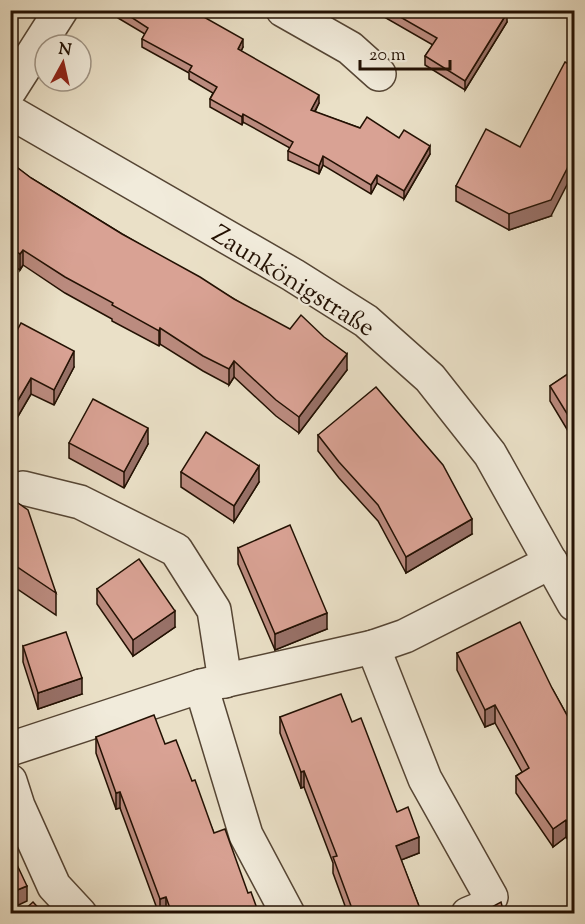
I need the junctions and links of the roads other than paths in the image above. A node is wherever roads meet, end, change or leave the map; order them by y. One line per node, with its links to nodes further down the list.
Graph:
1 (61, 10): 4 (street)
2 (283, 10): 3 (street)
3 (379, 74)
4 (10, 90)
5 (10, 112): 7 (street, Zaunkönigstraße)
6 (23, 488): 10 (street)
7 (551, 562): 8 (street, Zaunkönigstraße); 9 (street)
8 (574, 604)
9 (373, 647): 10 (street); 15 (street)
10 (213, 683): 11 (street); 14 (street)
11 (10, 749)
12 (10, 781): 13 (street)
13 (80, 914)
14 (288, 914)
15 (468, 914)

